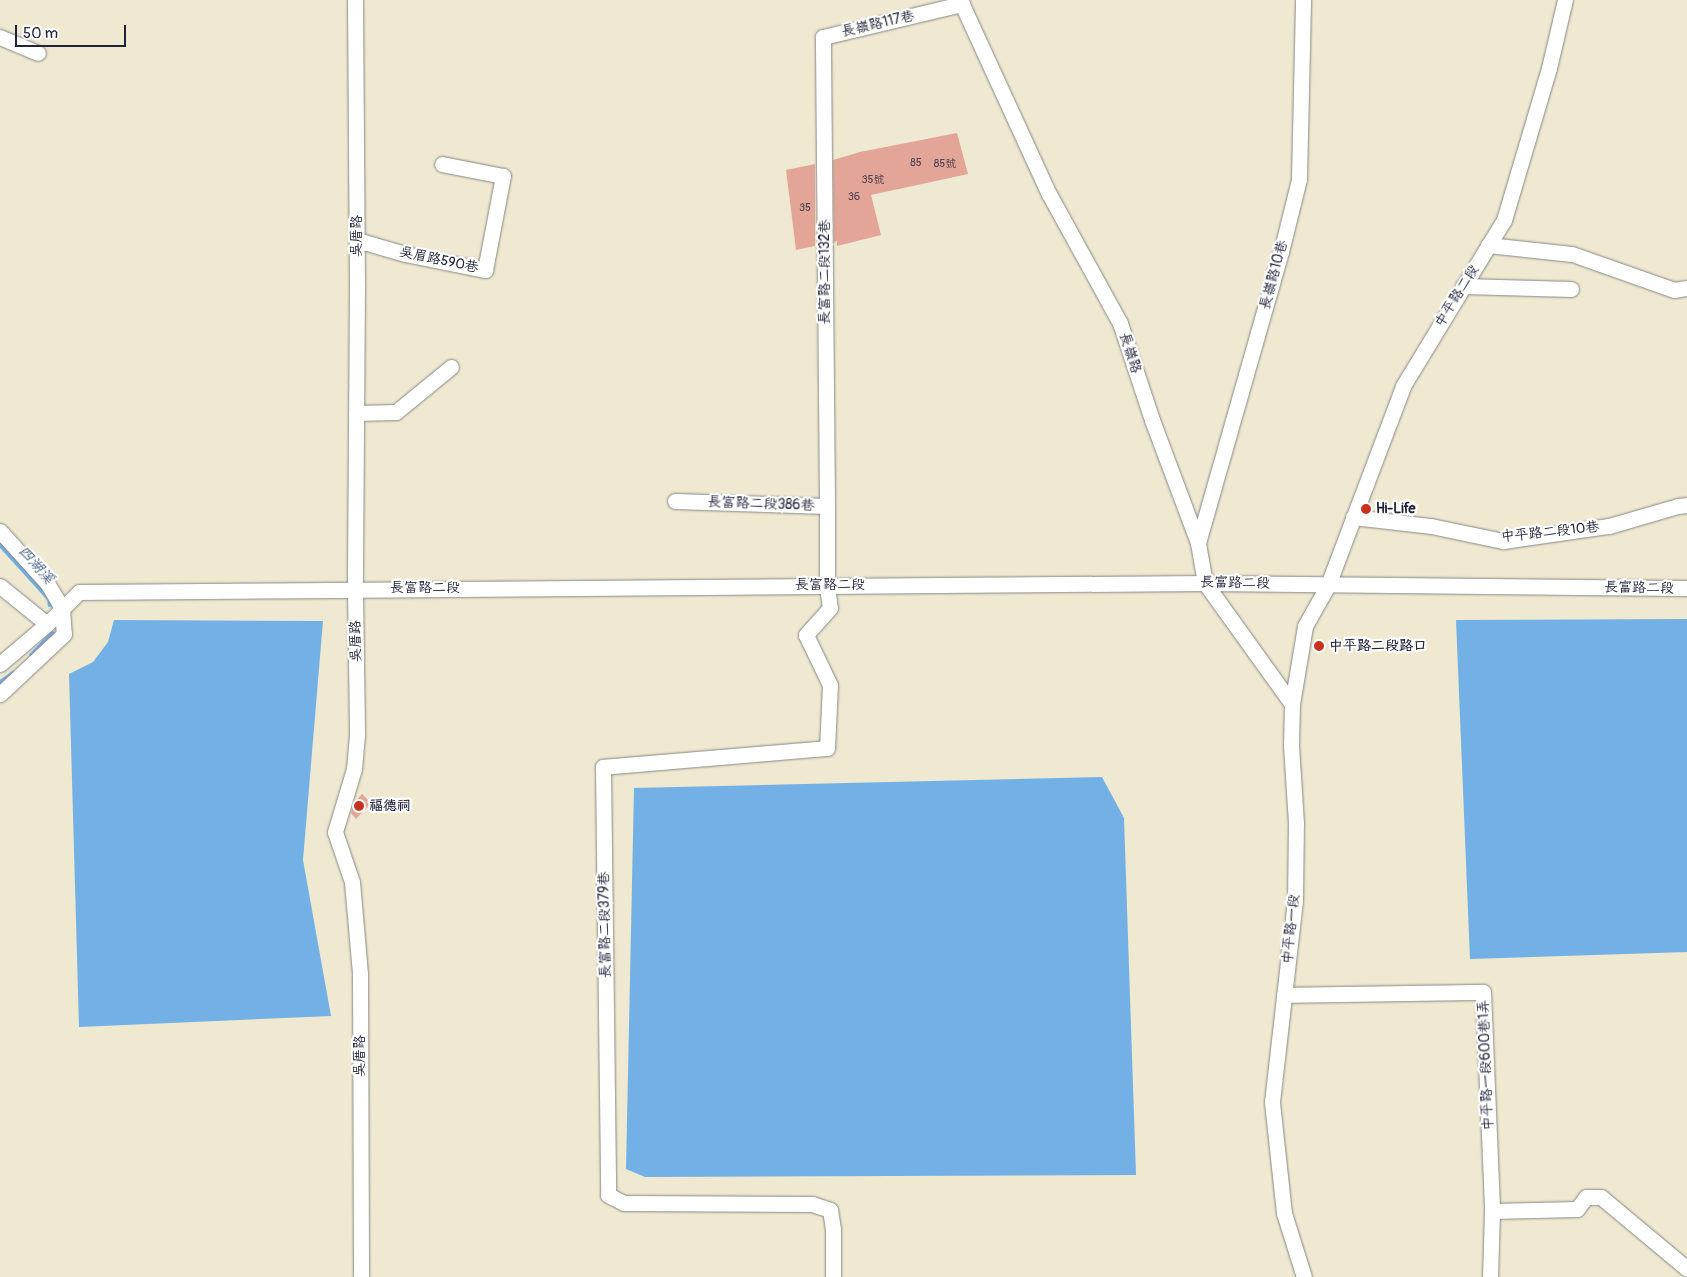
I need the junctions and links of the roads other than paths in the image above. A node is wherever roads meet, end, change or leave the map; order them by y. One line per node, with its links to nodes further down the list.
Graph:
1 (355, 0): 9 (street, 吳厝路)
2 (1303, 0): 21 (street, 長嶺路10巷)
3 (1565, 0): 10 (street, 中平路二段)
4 (961, 2): 6 (street, 長嶺路117巷); 21 (street, 長嶺路)
5 (0, 36): 7 (street)
6 (823, 37): 18 (street, 長富路二段132巷)
7 (38, 53)
8 (442, 164): 9 (street, 吳眉路590巷)
9 (357, 240): 15 (street, 吳厝路)
10 (1488, 245): 11 (street, 中平路二段); 12 (street)
11 (1463, 286): 13 (street); 19 (street, 中平路二段)
12 (1687, 288)
13 (1571, 289)
14 (451, 367): 15 (street)
15 (356, 413): 26 (street, 吳厝路)
16 (675, 501): 18 (street, 長富路二段386巷)
17 (1687, 505): 19 (street, 中平路二段10巷)
18 (827, 506): 23 (street, 長富路二段386巷)
19 (1353, 517): 24 (street, 中平路二段)
20 (0, 531): 28 (street)
21 (1198, 543): 22 (street, 長嶺路)
22 (1205, 583): 23 (street, 長富路二段); 24 (street, 長富路二段); 32 (street, 長嶺路)
23 (827, 585): 26 (street, 長富路二段); 37 (street, 長富路二段379巷)
24 (1328, 585): 27 (street, 長富路二段); 32 (street, 中平路一段)
25 (0, 586): 29 (street)
26 (355, 588): 28 (street, 長富路二段); 36 (street, 吳厝路)
27 (1687, 588)
28 (62, 608): 29 (street, 長富路二段); 31 (street)
29 (47, 624): 30 (street, 長富路二段)
30 (0, 664)
31 (0, 694)
32 (1292, 704): 33 (street, 中平路一段)
33 (1284, 995): 34 (street, 中平路一段600巷1弄); 38 (street, 中平路一段)
34 (1492, 1211): 35 (street); 39 (street, 中平路一段600巷1弄)
35 (1687, 1269)
36 (361, 1277)
37 (833, 1277)
38 (1304, 1277)
39 (1490, 1277)

